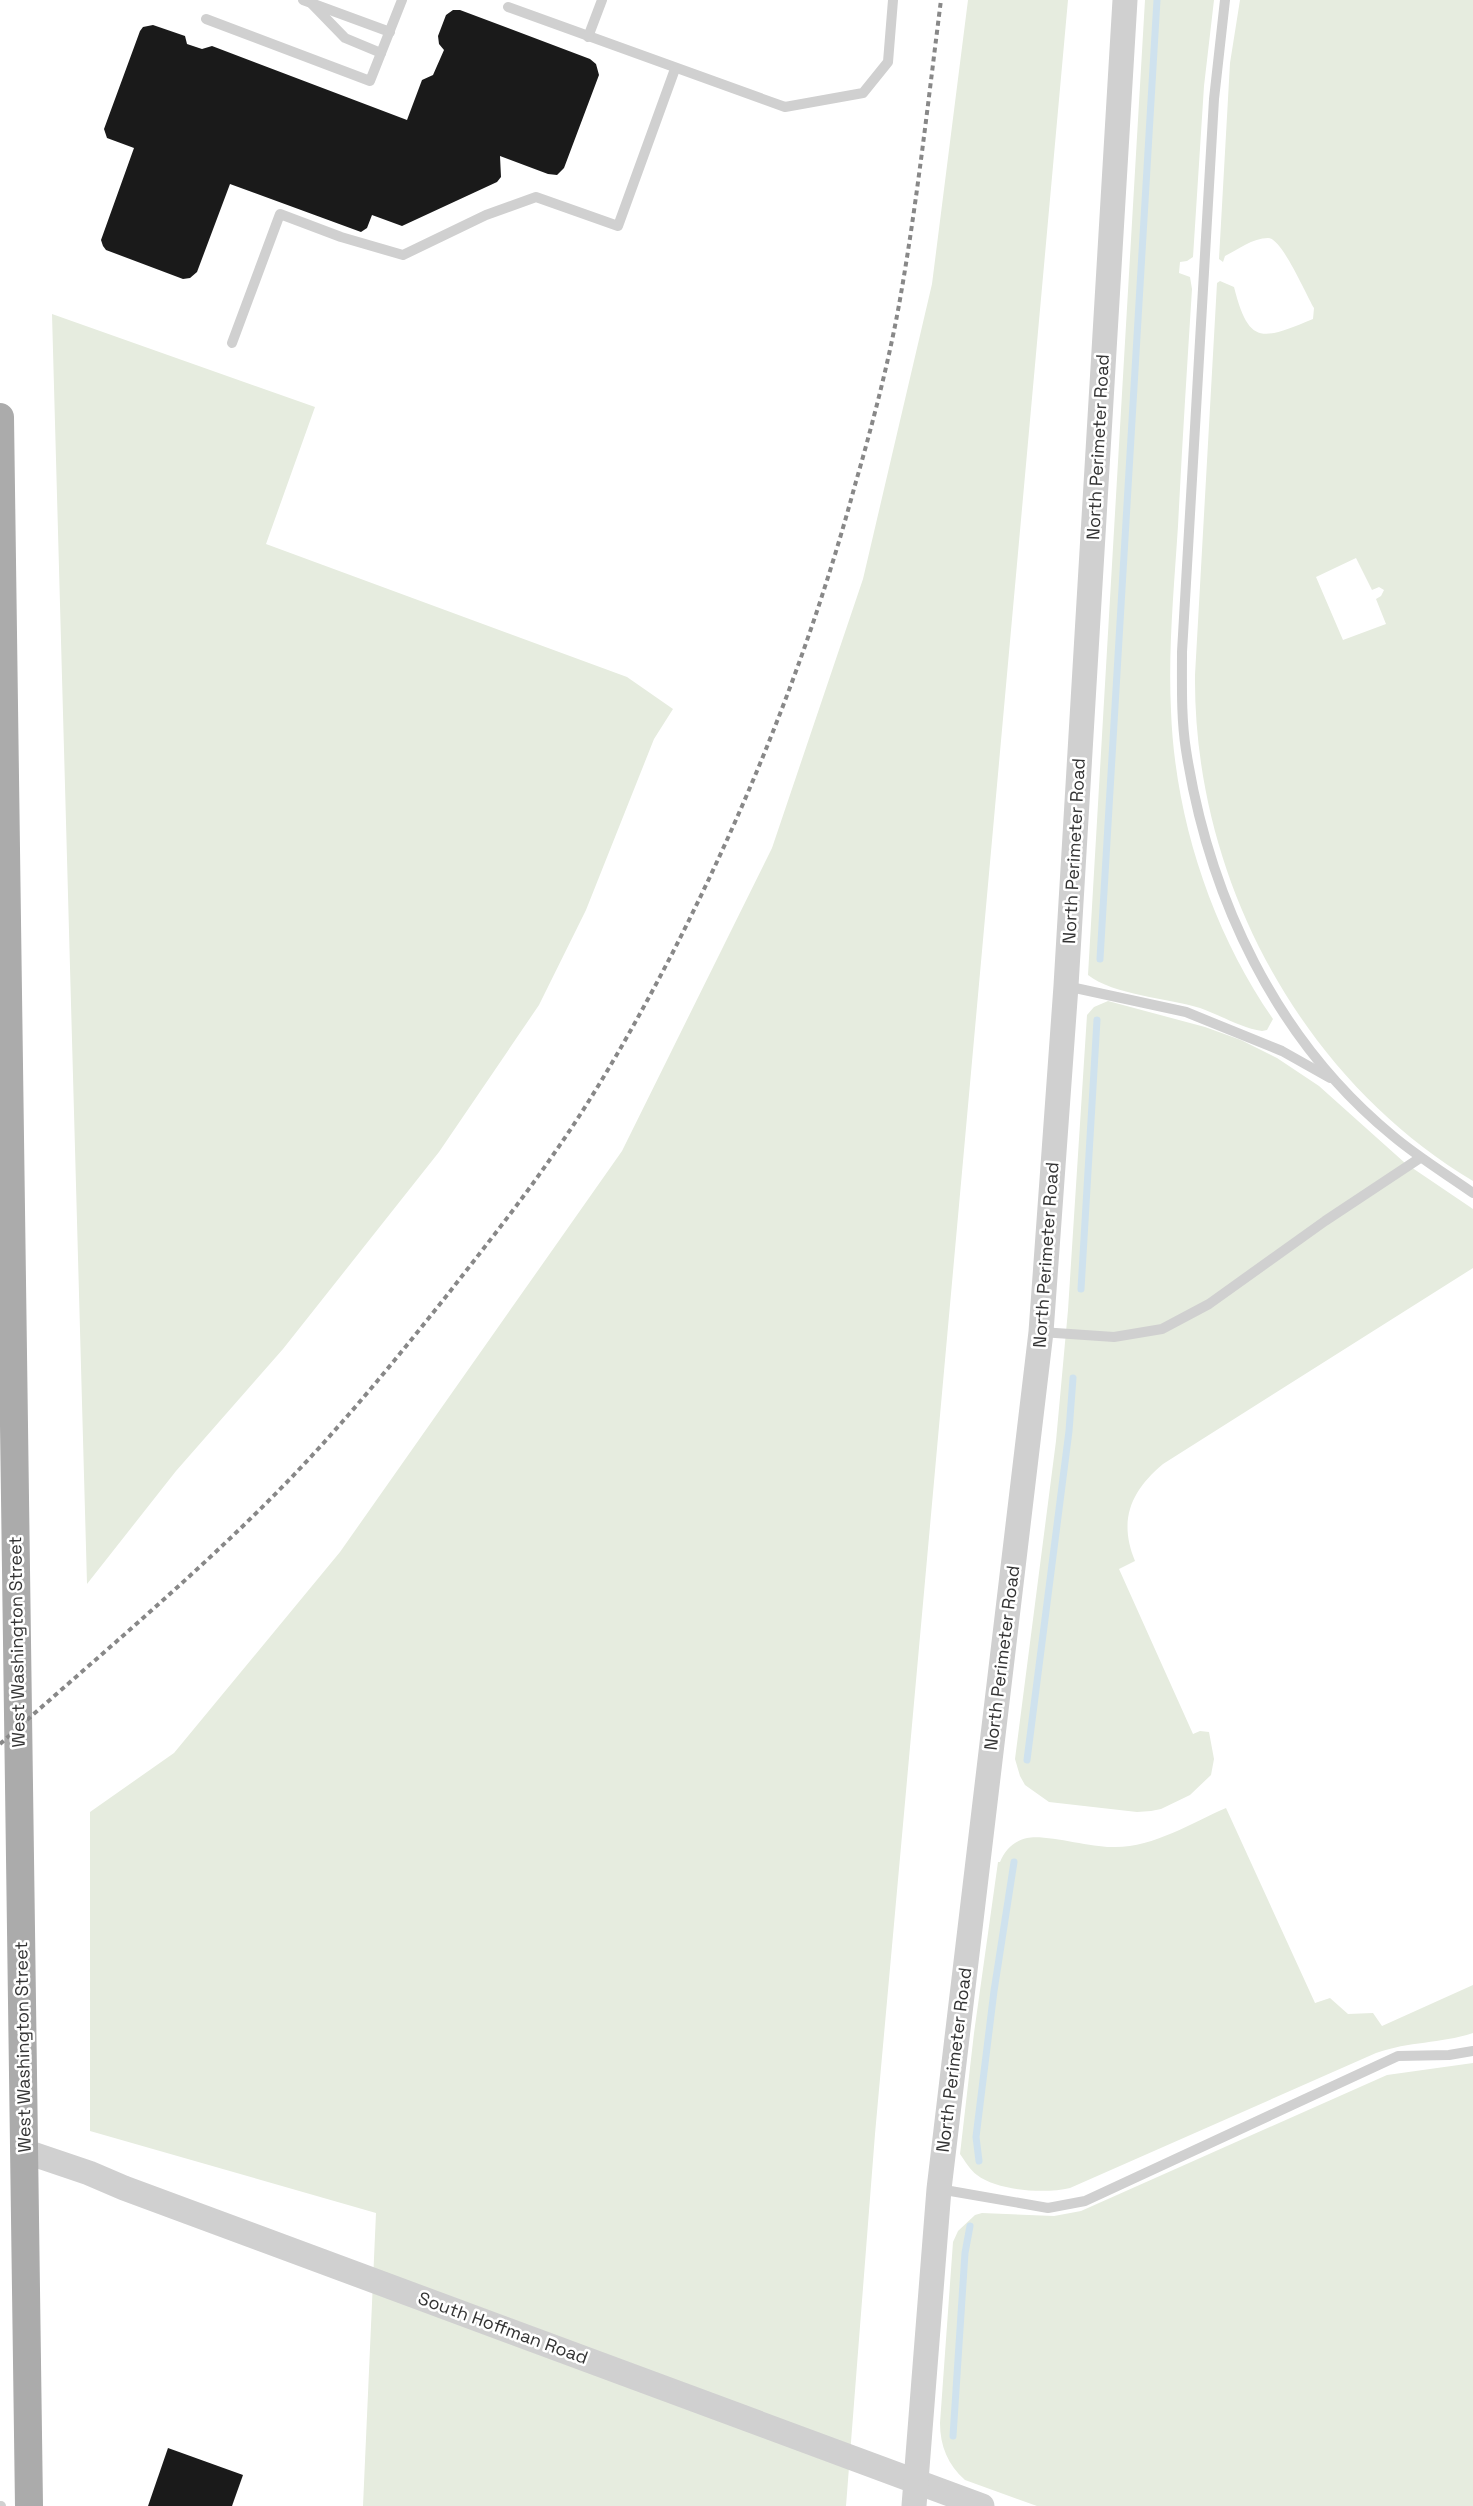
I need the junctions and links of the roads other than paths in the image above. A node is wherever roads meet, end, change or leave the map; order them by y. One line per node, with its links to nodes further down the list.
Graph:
1 (402, 0): 9 (lane)
2 (602, 0): 10 (lane)
3 (893, 0): 12 (lane)
4 (1124, 0): 15 (street, North Perimeter Road)
5 (1225, 0): 16 (lane)
6 (306, 1): 9 (lane); 11 (lane)
7 (508, 7): 10 (lane)
8 (206, 19): 11 (lane)
9 (390, 32): 11 (lane)
10 (588, 37): 12 (lane)
11 (381, 53)
12 (675, 69): 13 (lane)
13 (232, 343)
14 (0, 417): 21 (main road, West Washington Street)
15 (1066, 986): 16 (lane); 19 (street, North Perimeter Road)
16 (1338, 1083): 17 (lane)
17 (1420, 1158): 18 (lane); 19 (lane)
18 (1473, 1193)
19 (1041, 1332): 22 (street, North Perimeter Road)
20 (1473, 2051): 22 (lane)
21 (24, 2151): 23 (street, South Hoffman Road); 24 (main road, West Washington Street)
22 (939, 2189): 23 (street, North Perimeter Road)
23 (916, 2480): 25 (street, North Perimeter Road); 26 (street, South Hoffman Road)
24 (29, 2506)
25 (914, 2506)
26 (982, 2506)

